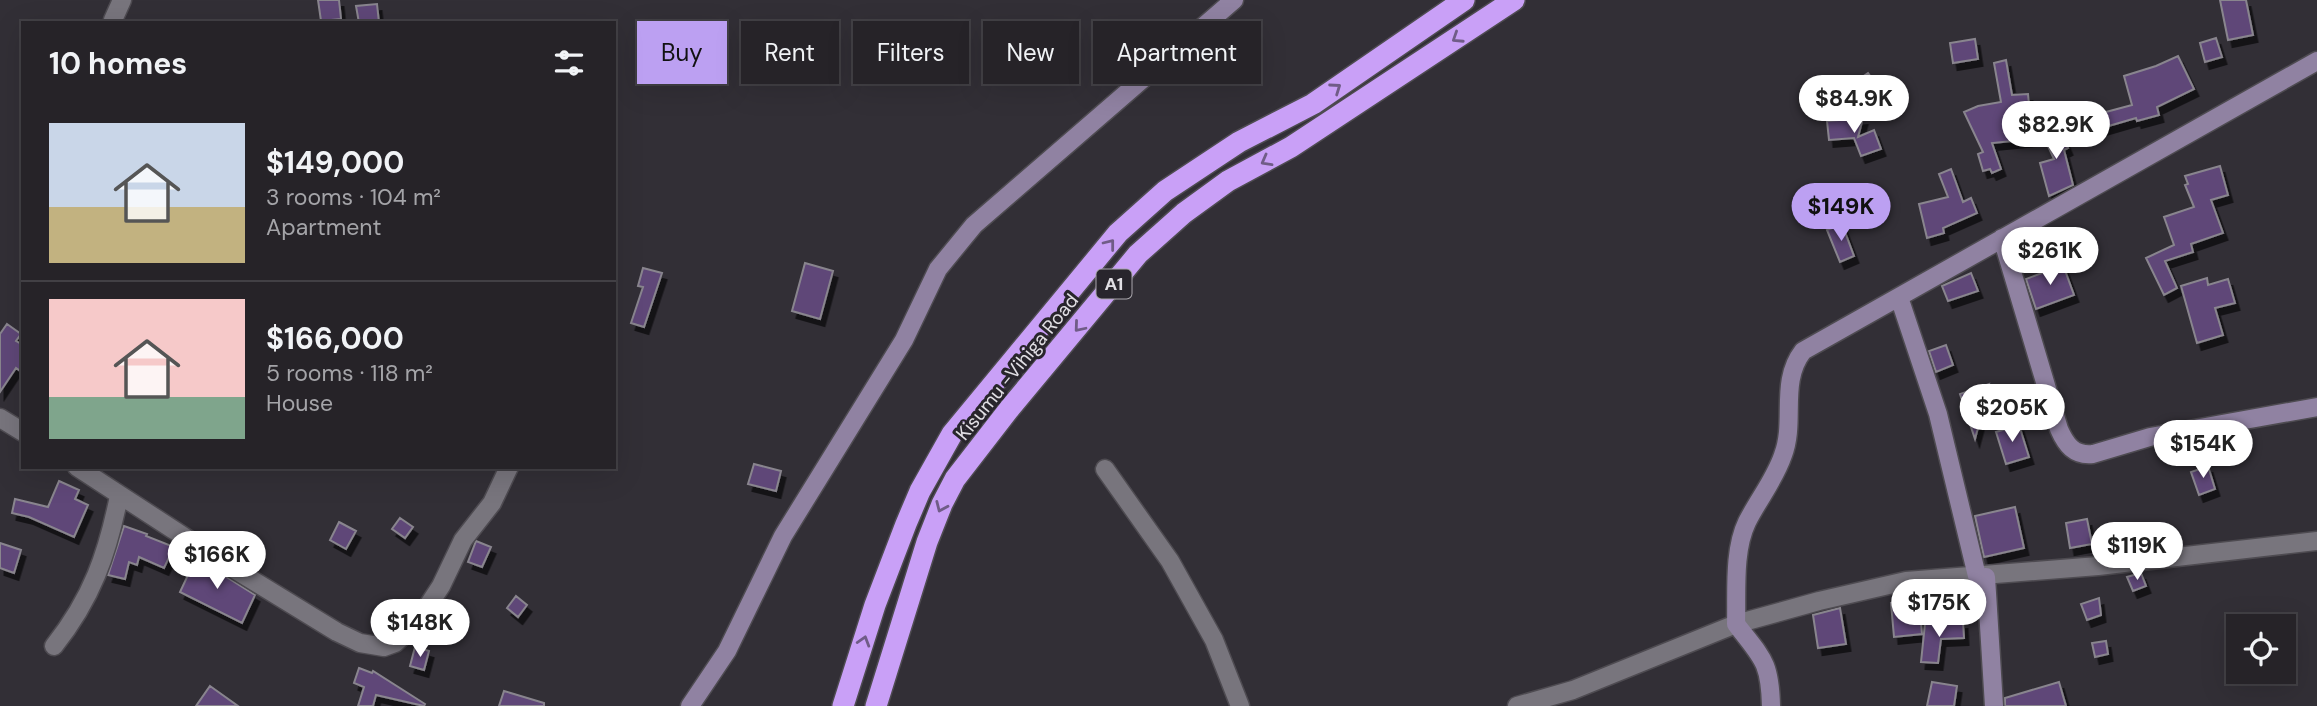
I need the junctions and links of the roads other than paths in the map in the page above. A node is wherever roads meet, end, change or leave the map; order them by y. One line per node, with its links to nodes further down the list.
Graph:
1 (122, 0): 5 (street)
2 (1234, 0): 20 (street)
3 (1464, 0): 21 (highway, Kisumu -Vihiga Road / A1, one-way to 3)
4 (1514, 0): 22 (highway, Kisumu -Vihiga Road / A1, one-way to 22)
5 (113, 20)
6 (2317, 61): 7 (street)
7 (2002, 237): 8 (street); 9 (street)
8 (1899, 297): 17 (street); 18 (street)
9 (2317, 407)
10 (0, 418): 11 (street)
11 (21, 431)
12 (80, 469): 15 (street)
13 (508, 469): 15 (street)
14 (1105, 469): 23 (street)
15 (120, 496): 19 (street)
16 (2317, 541): 17 (street)
17 (1982, 576): 18 (street); 26 (street)
18 (1736, 624): 24 (street); 25 (street)
19 (54, 646)
20 (690, 706)
21 (843, 706)
22 (876, 706)
23 (1240, 706)
24 (1517, 706)
25 (1771, 706)
26 (1994, 706)

